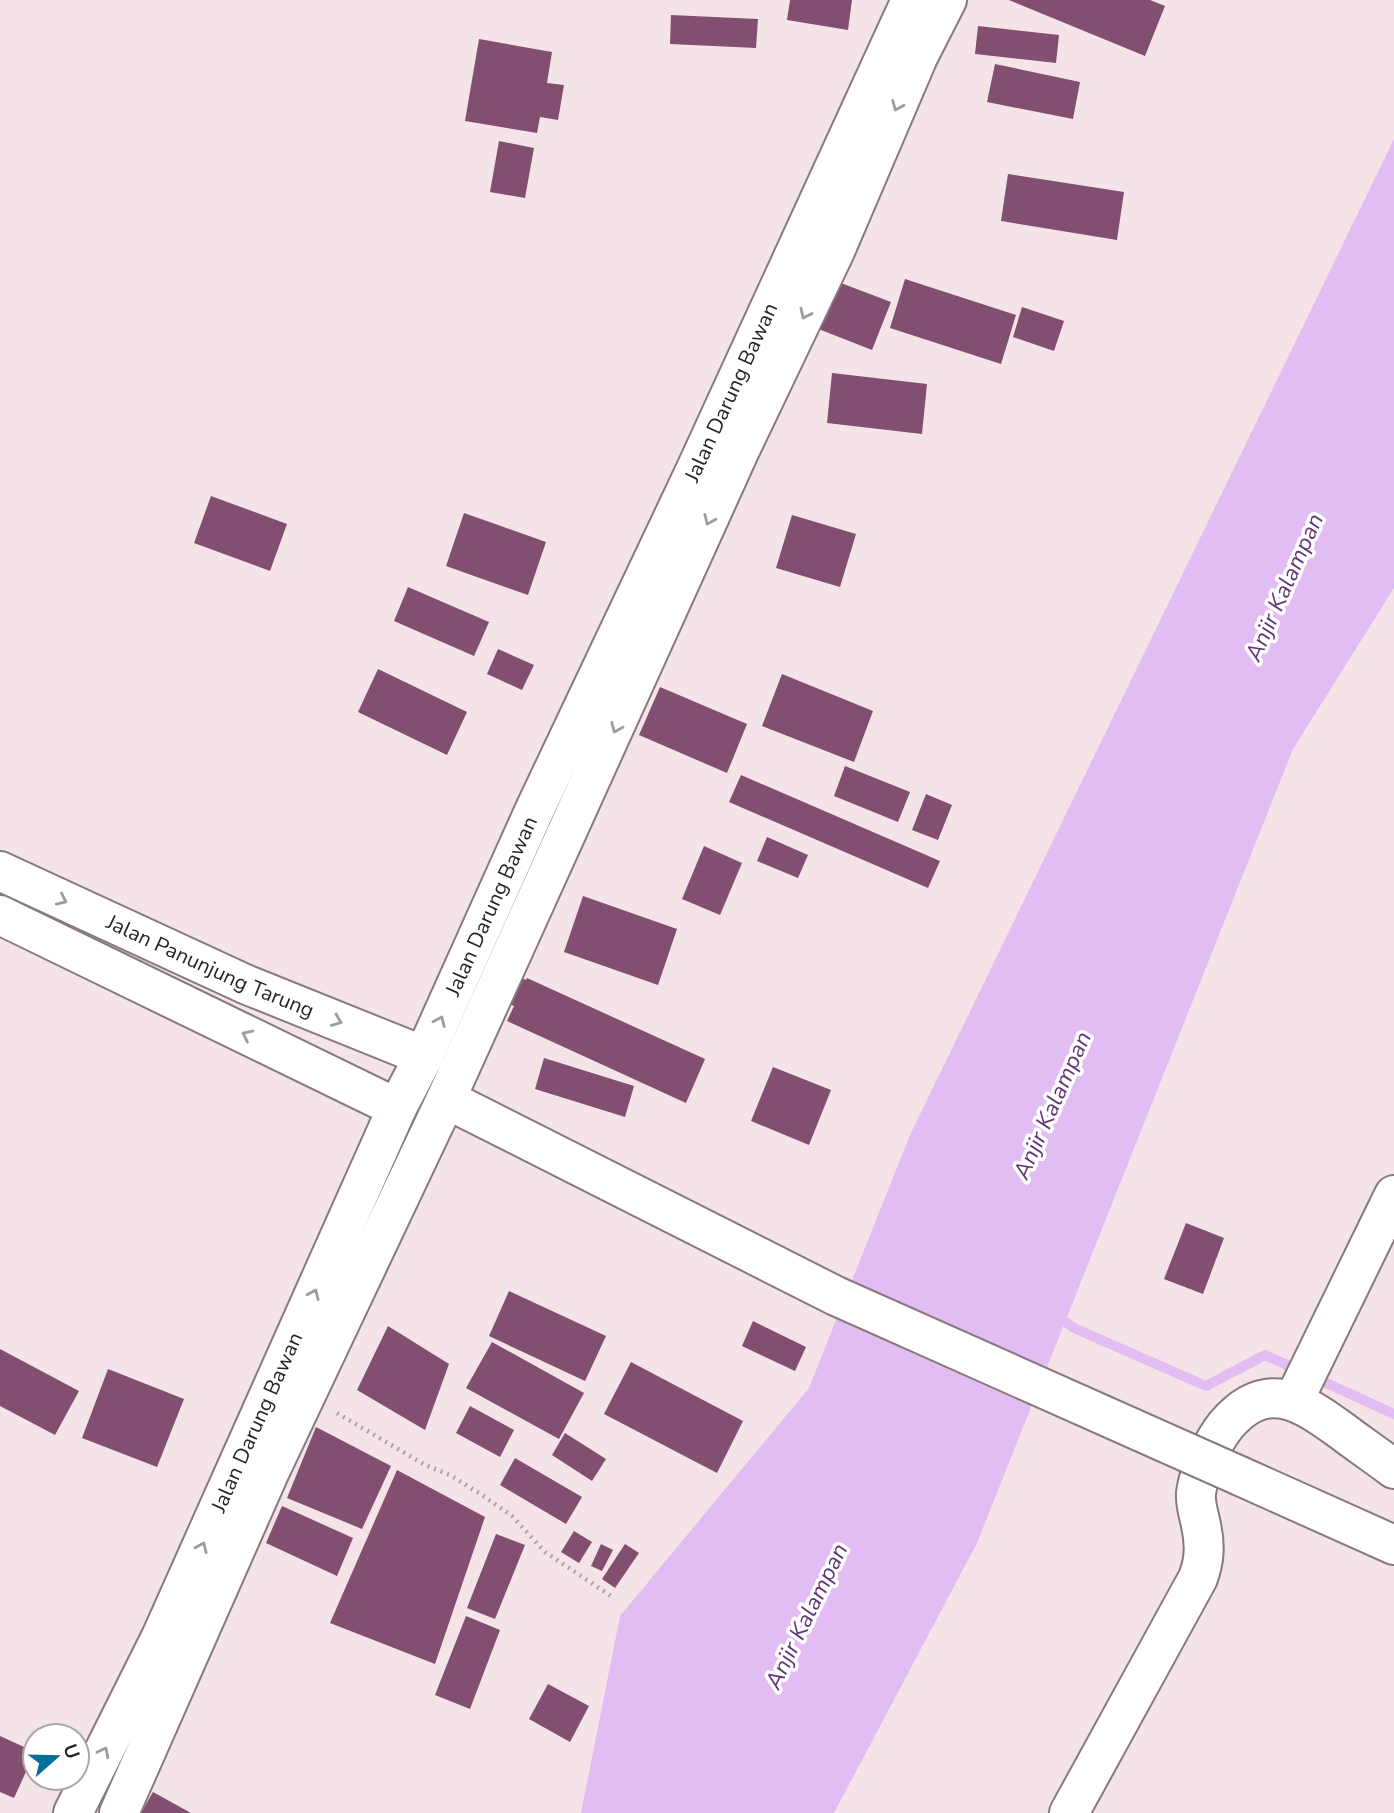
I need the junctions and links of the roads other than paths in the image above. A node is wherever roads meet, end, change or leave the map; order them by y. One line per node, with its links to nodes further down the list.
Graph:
1 (911, 0): 3 (street, Jalan Darung Bawan)
2 (947, 0): 3 (street, Jalan Darung Bawan)
3 (904, 51): 4 (street, Jalan Darung Bawan); 5 (street, Jalan Darung Bawan, one-way to 5)
4 (536, 809): 5 (street); 8 (street, Jalan Darung Bawan, one-way to 4)
5 (572, 824): 9 (street, Jalan Darung Bawan)
6 (13, 877): 7 (street); 8 (street, Jalan Panunjung Tarung, one-way to 8)
7 (5, 917): 10 (street, Jalan Panunjung Tarung, one-way to 7)
8 (424, 1056): 10 (street, Jalan Darung Bawan)
9 (446, 1099): 13 (street, Jalan Darung Bawan); 15 (street, bridge)
10 (397, 1108): 13 (street, Jalan Darung Bawan, one-way to 10)
11 (1394, 1195): 12 (street)
12 (1294, 1400): 14 (street); 18 (street)
13 (256, 1465): 16 (street, Jalan Darung Bawan, one-way to 13); 17 (street, Jalan Darung Bawan)
14 (1394, 1469)
15 (1394, 1545)
16 (73, 1813)
17 (119, 1813)
18 (1069, 1813)

